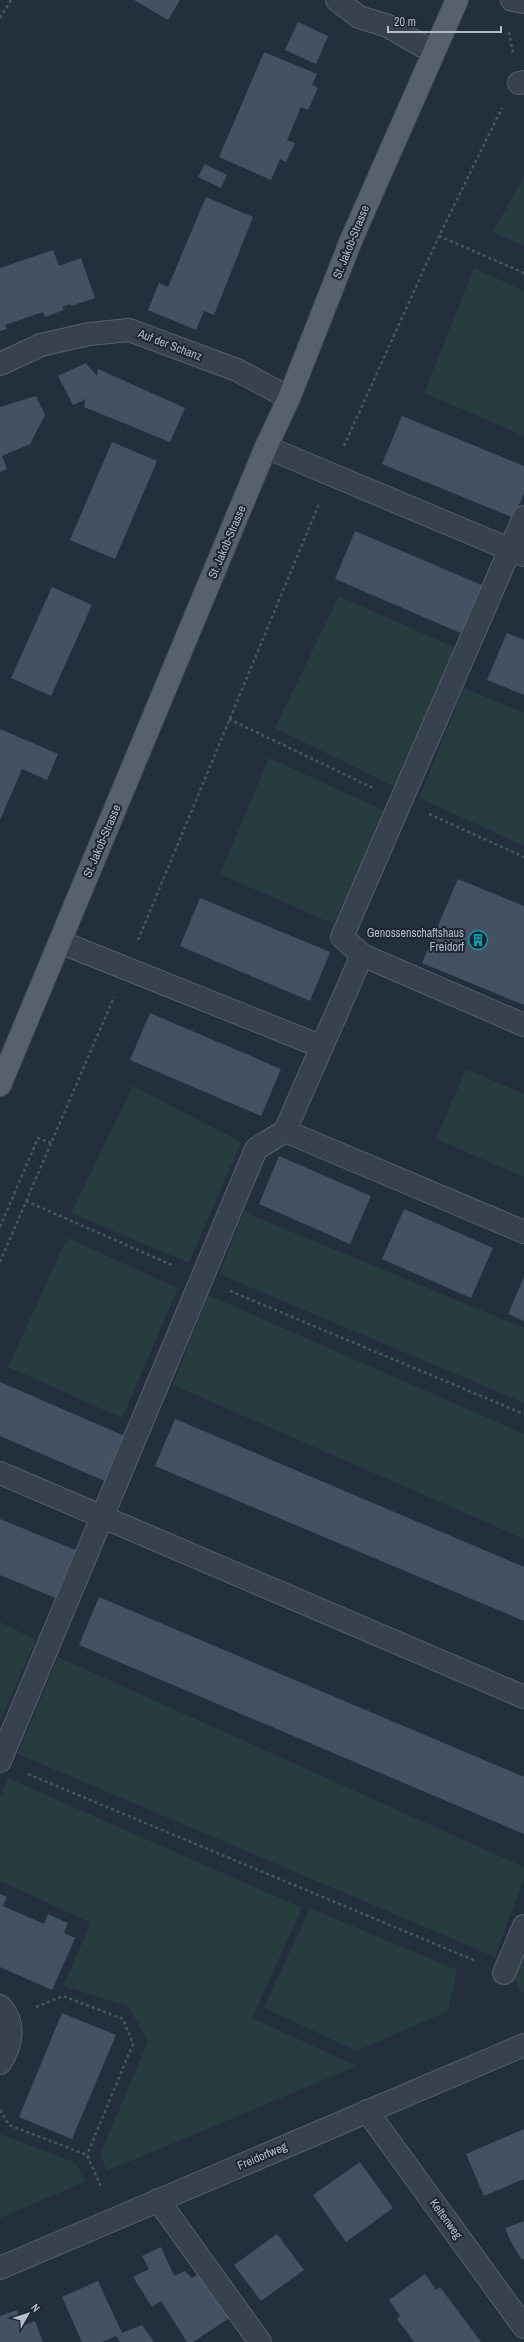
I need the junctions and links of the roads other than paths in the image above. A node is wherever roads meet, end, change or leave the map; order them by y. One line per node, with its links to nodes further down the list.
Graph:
1 (337, 0): 5 (street)
2 (457, 0): 5 (main road, St. Jakob-Strasse)
3 (512, 0): 4 (street)
4 (524, 2)
5 (433, 52): 7 (main road, St. Jakob-Strasse)
6 (0, 364): 7 (street, Auf der Schanz)
7 (289, 398): 8 (main road, St. Jakob-Strasse)
8 (266, 446): 10 (street); 11 (main road, St. Jakob-Strasse)
9 (524, 517): 10 (street)
10 (517, 553): 12 (street)
11 (60, 942): 14 (street); 15 (main road, St. Jakob-Strasse)
12 (362, 955): 13 (street); 14 (street)
13 (524, 1025)
14 (320, 1046): 16 (street)
15 (1, 1081)
16 (285, 1131): 17 (street); 19 (street)
17 (524, 1232)
18 (0, 1473): 19 (street)
19 (102, 1517): 20 (street); 21 (street)
20 (524, 1697)
21 (0, 1761)
22 (524, 1926): 23 (street)
23 (504, 1973)
24 (4, 2012): 26 (street)
25 (524, 2045): 27 (street, Freidorfweg)
26 (0, 2063)
27 (367, 2111): 28 (street, Freidorfweg); 30 (street, Keltenweg)
28 (158, 2200): 29 (street, Freidorfweg); 31 (street)
29 (0, 2268)
30 (524, 2327)
31 (260, 2342)

